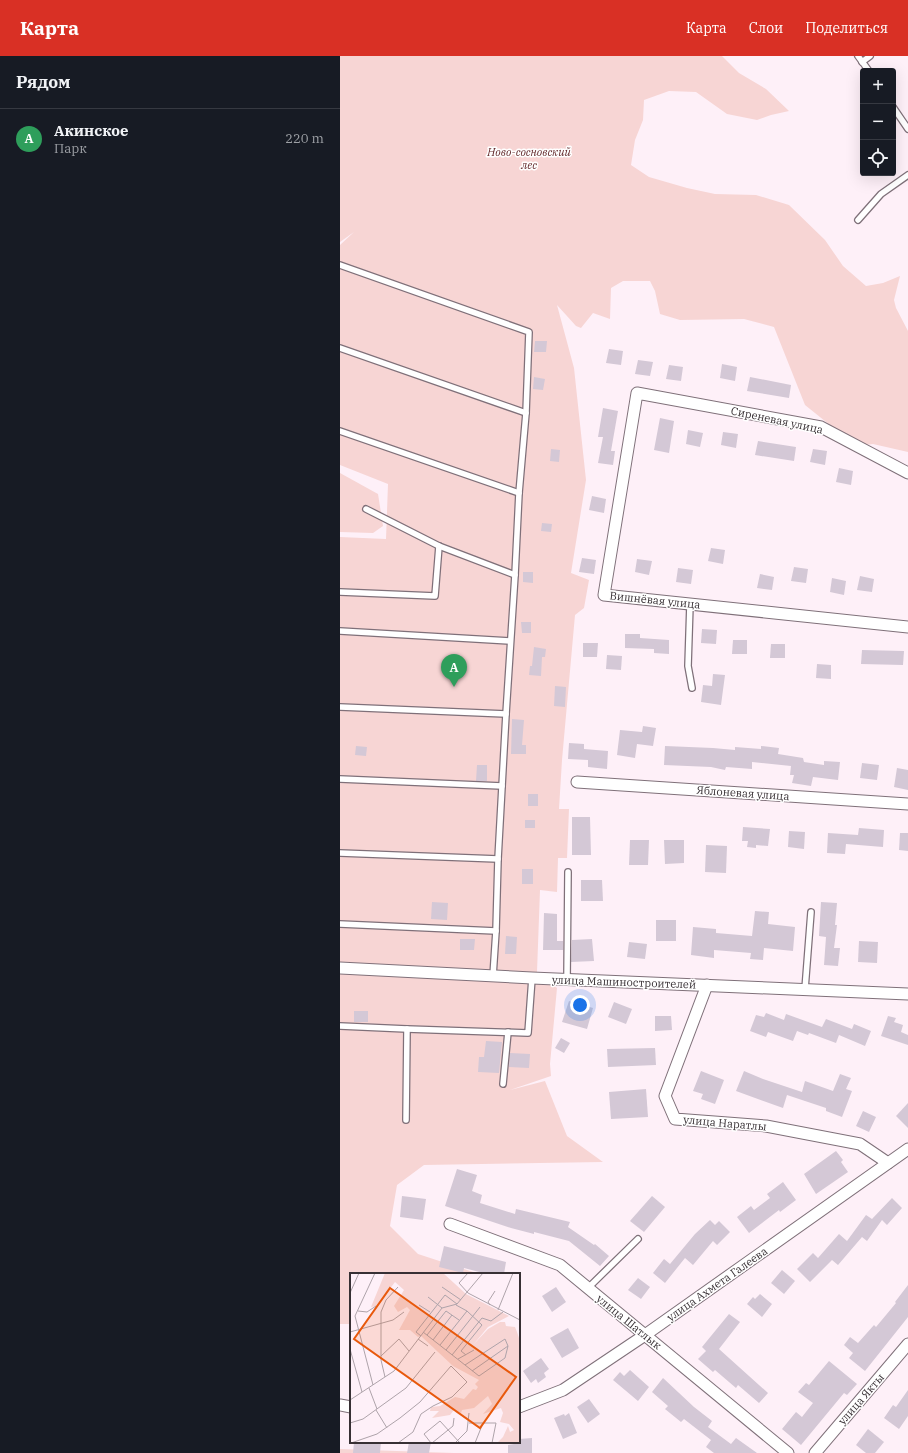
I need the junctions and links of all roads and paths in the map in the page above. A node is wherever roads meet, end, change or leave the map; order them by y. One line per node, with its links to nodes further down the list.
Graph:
1 (858, 56): 3 (lane)
2 (870, 56): 3 (lane)
3 (862, 62): 4 (lane)
4 (867, 68)
5 (896, 111): 6 (lane)
6 (908, 128)
7 (908, 175): 8 (lane)
8 (858, 220)
9 (340, 265): 12 (lane)
10 (340, 348): 12 (lane)
11 (637, 393): 14 (street, Сиреневая улица); 20 (street, Вишнёвая улица)
12 (526, 413): 15 (lane)
13 (340, 431): 15 (lane)
14 (908, 473)
15 (519, 493): 18 (lane)
16 (366, 509): 17 (lane)
17 (439, 546): 18 (lane); 19 (lane)
18 (515, 575): 23 (lane)
19 (340, 592)
20 (690, 604): 21 (street, Вишнёвая улица); 24 (lane)
21 (908, 627)
22 (340, 631): 23 (lane)
23 (510, 641): 26 (lane)
24 (692, 688)
25 (340, 707): 26 (lane)
26 (506, 714): 29 (lane)
27 (340, 779): 29 (lane)
28 (577, 782): 30 (street, Яблоневая улица)
29 (502, 786): 32 (lane)
30 (908, 804)
31 (340, 853): 32 (lane)
32 (498, 859): 36 (lane)
33 (568, 872): 40 (lane)
34 (811, 912): 42 (lane)
35 (340, 924): 36 (lane)
36 (496, 931): 38 (lane)
37 (340, 968): 38 (street, улица Машиностроителей)
38 (493, 976): 39 (street, улица Машиностроителей)
39 (532, 978): 40 (street, улица Машиностроителей); 46 (lane)
40 (567, 979): 41 (street, улица Машиностроителей)
41 (707, 985): 42 (street, улица Машиностроителей); 50 (street, улица Наратлы)
42 (805, 989): 43 (street, улица Машиностроителей)
43 (908, 994)
44 (340, 1026): 45 (lane)
45 (407, 1030): 46 (lane); 48 (lane)
46 (508, 1032): 47 (lane)
47 (503, 1084)
48 (406, 1120)
49 (908, 1149): 50 (street, улица Ахмета Галеева)
50 (888, 1163): 54 (street, улица Ахмета Галеева)
51 (450, 1224): 53 (street, улица Шатлык)
52 (638, 1240): 53 (lane)
53 (588, 1288): 54 (street, улица Шатлык)
54 (645, 1334): 58 (street, улица Ахмета Галеева); 59 (street, улица Шатлык)
55 (908, 1344): 60 (street, улица Якты)
56 (340, 1405): 57 (street)
57 (350, 1406)
58 (520, 1407)
59 (788, 1453)
60 (814, 1453)

